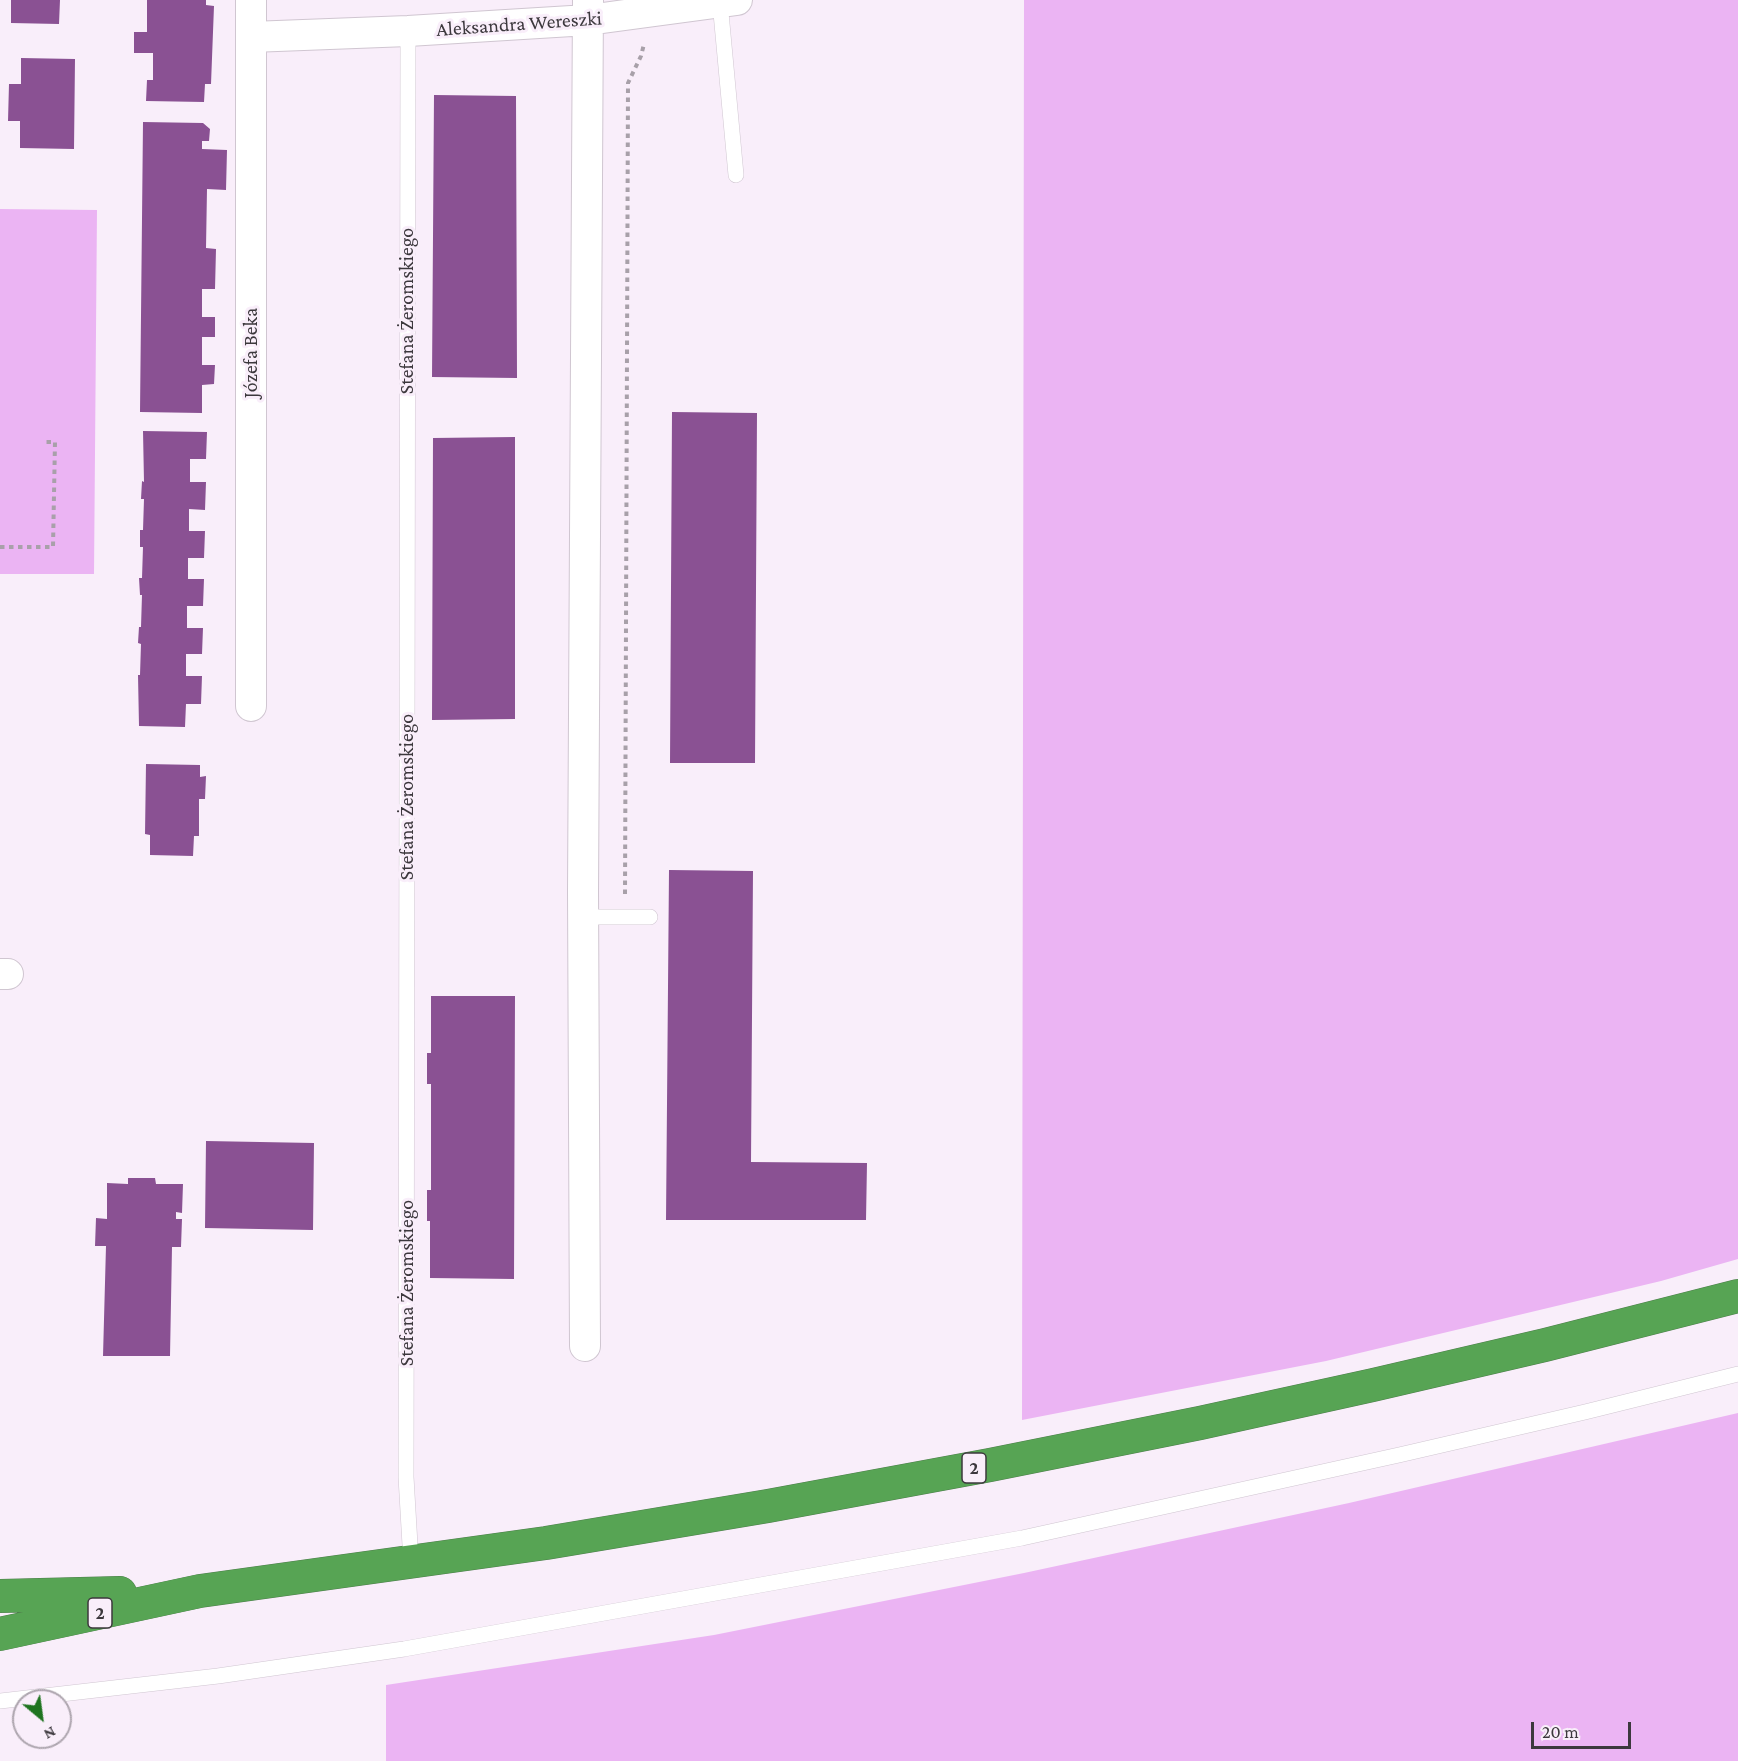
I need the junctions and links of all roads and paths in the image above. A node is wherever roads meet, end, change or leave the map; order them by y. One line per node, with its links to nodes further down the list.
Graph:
1 (251, 0): 6 (street, Józefa Beka)
2 (729, 1): 4 (street, Aleksandra Wereszki); 7 (lane)
3 (588, 10): 4 (street, Aleksandra Wereszki); 5 (street, Aleksandra Wereszki); 11 (street)
4 (641, 14): 12 (path)
5 (408, 31): 6 (street, Aleksandra Wereszki); 17 (lane, Stefana Żeromskiego)
6 (251, 37): 10 (street, Józefa Beka)
7 (736, 175)
8 (43, 442): 9 (path)
9 (0, 546)
10 (251, 706)
11 (583, 917): 12 (lane); 15 (street)
12 (625, 917): 13 (lane)
13 (650, 917)
14 (1738, 1296): 17 (highway, 2)
15 (585, 1346)
16 (1738, 1374): 21 (lane)
17 (411, 1562): 18 (highway, 2)
18 (200, 1591): 19 (highway, 2); 20 (highway, 2)
19 (0, 1596)
20 (0, 1634)
21 (0, 1701)

